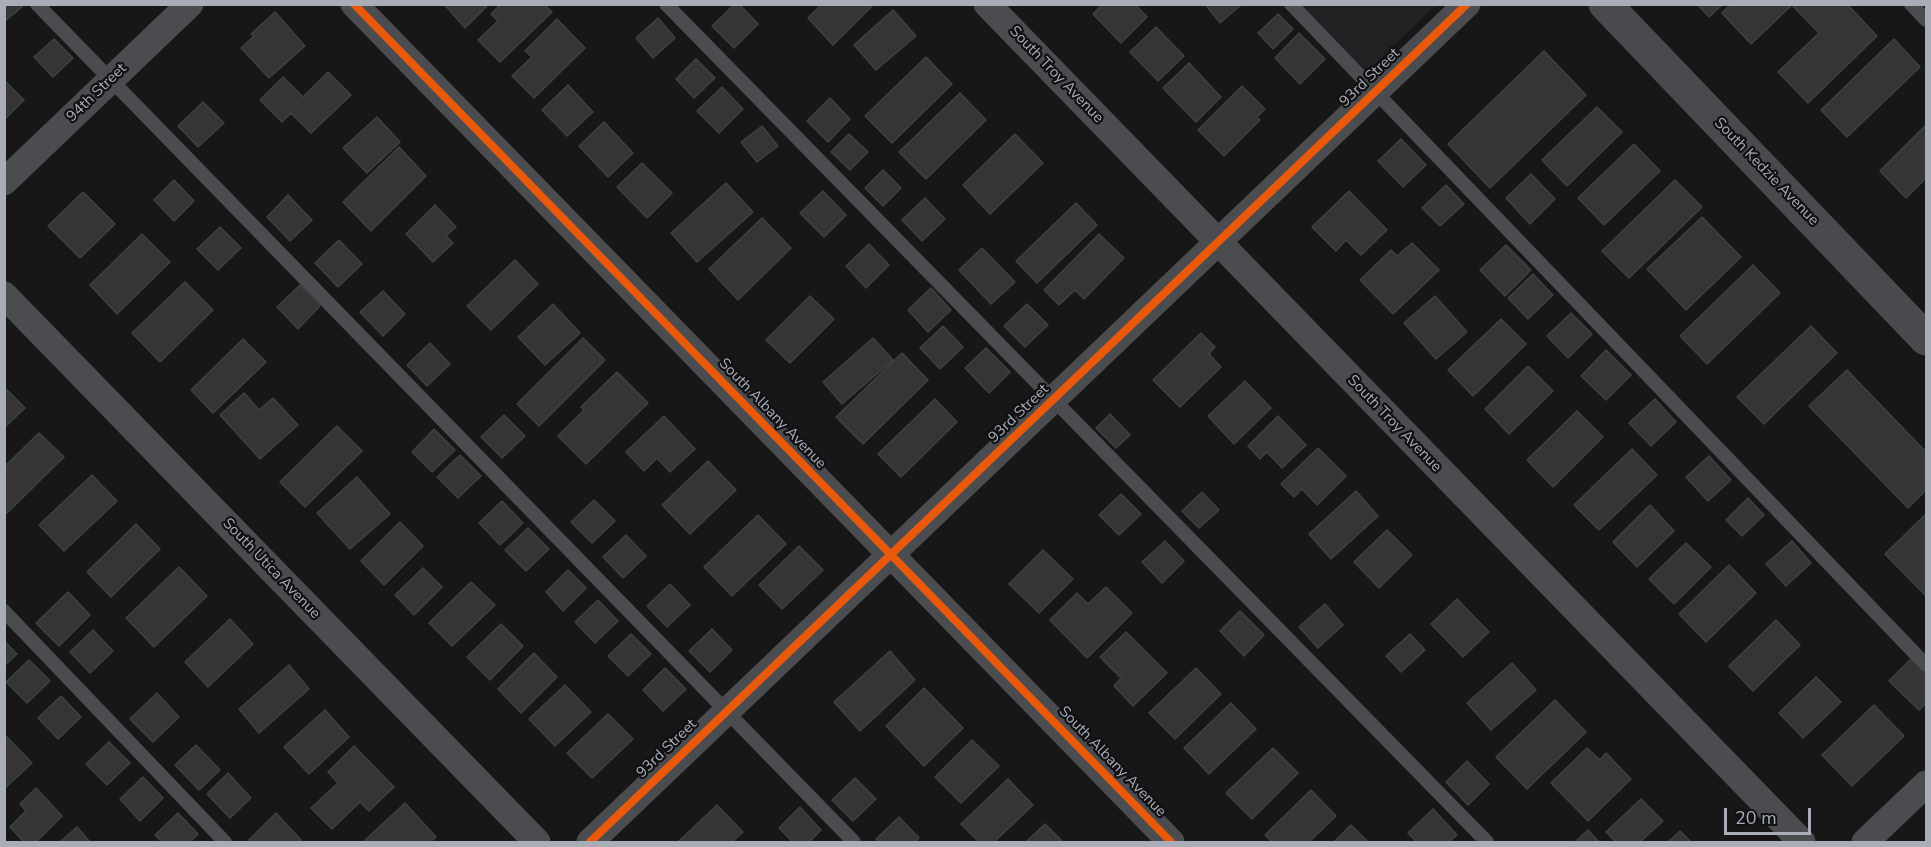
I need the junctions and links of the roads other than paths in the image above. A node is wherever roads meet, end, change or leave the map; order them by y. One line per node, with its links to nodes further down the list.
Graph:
1 (38, 4): 11 (lane)
2 (190, 4): 11 (street, 94th Street)
3 (354, 4): 18 (street, South Albany Avenue)
4 (666, 4): 17 (lane)
5 (987, 4): 14 (street, South Troy Avenue)
6 (1291, 4): 12 (lane)
7 (1467, 4): 12 (street, 93rd Street)
8 (1605, 4): 16 (main road, South Kedzie Avenue)
9 (1911, 4): 10 (lane)
10 (1926, 20)
11 (111, 80): 13 (street, 94th Street); 21 (lane)
12 (1375, 92): 14 (street, 93rd Street); 20 (lane)
13 (4, 182)
14 (1218, 242): 17 (street, 93rd Street); 29 (street, South Troy Avenue)
15 (4, 295): 24 (street, South Utica Avenue)
16 (1926, 339)
17 (1053, 400): 18 (street, 93rd Street); 28 (lane)
18 (891, 555): 21 (street, 93rd Street); 27 (street, South Albany Avenue)
19 (4, 611): 23 (lane)
20 (1926, 665)
21 (726, 712): 25 (street, 93rd Street); 26 (lane)
22 (1926, 784): 30 (street)
23 (225, 843)
24 (537, 843)
25 (590, 843)
26 (854, 843)
27 (1171, 843)
28 (1487, 843)
29 (1802, 843)
30 (1865, 843)

